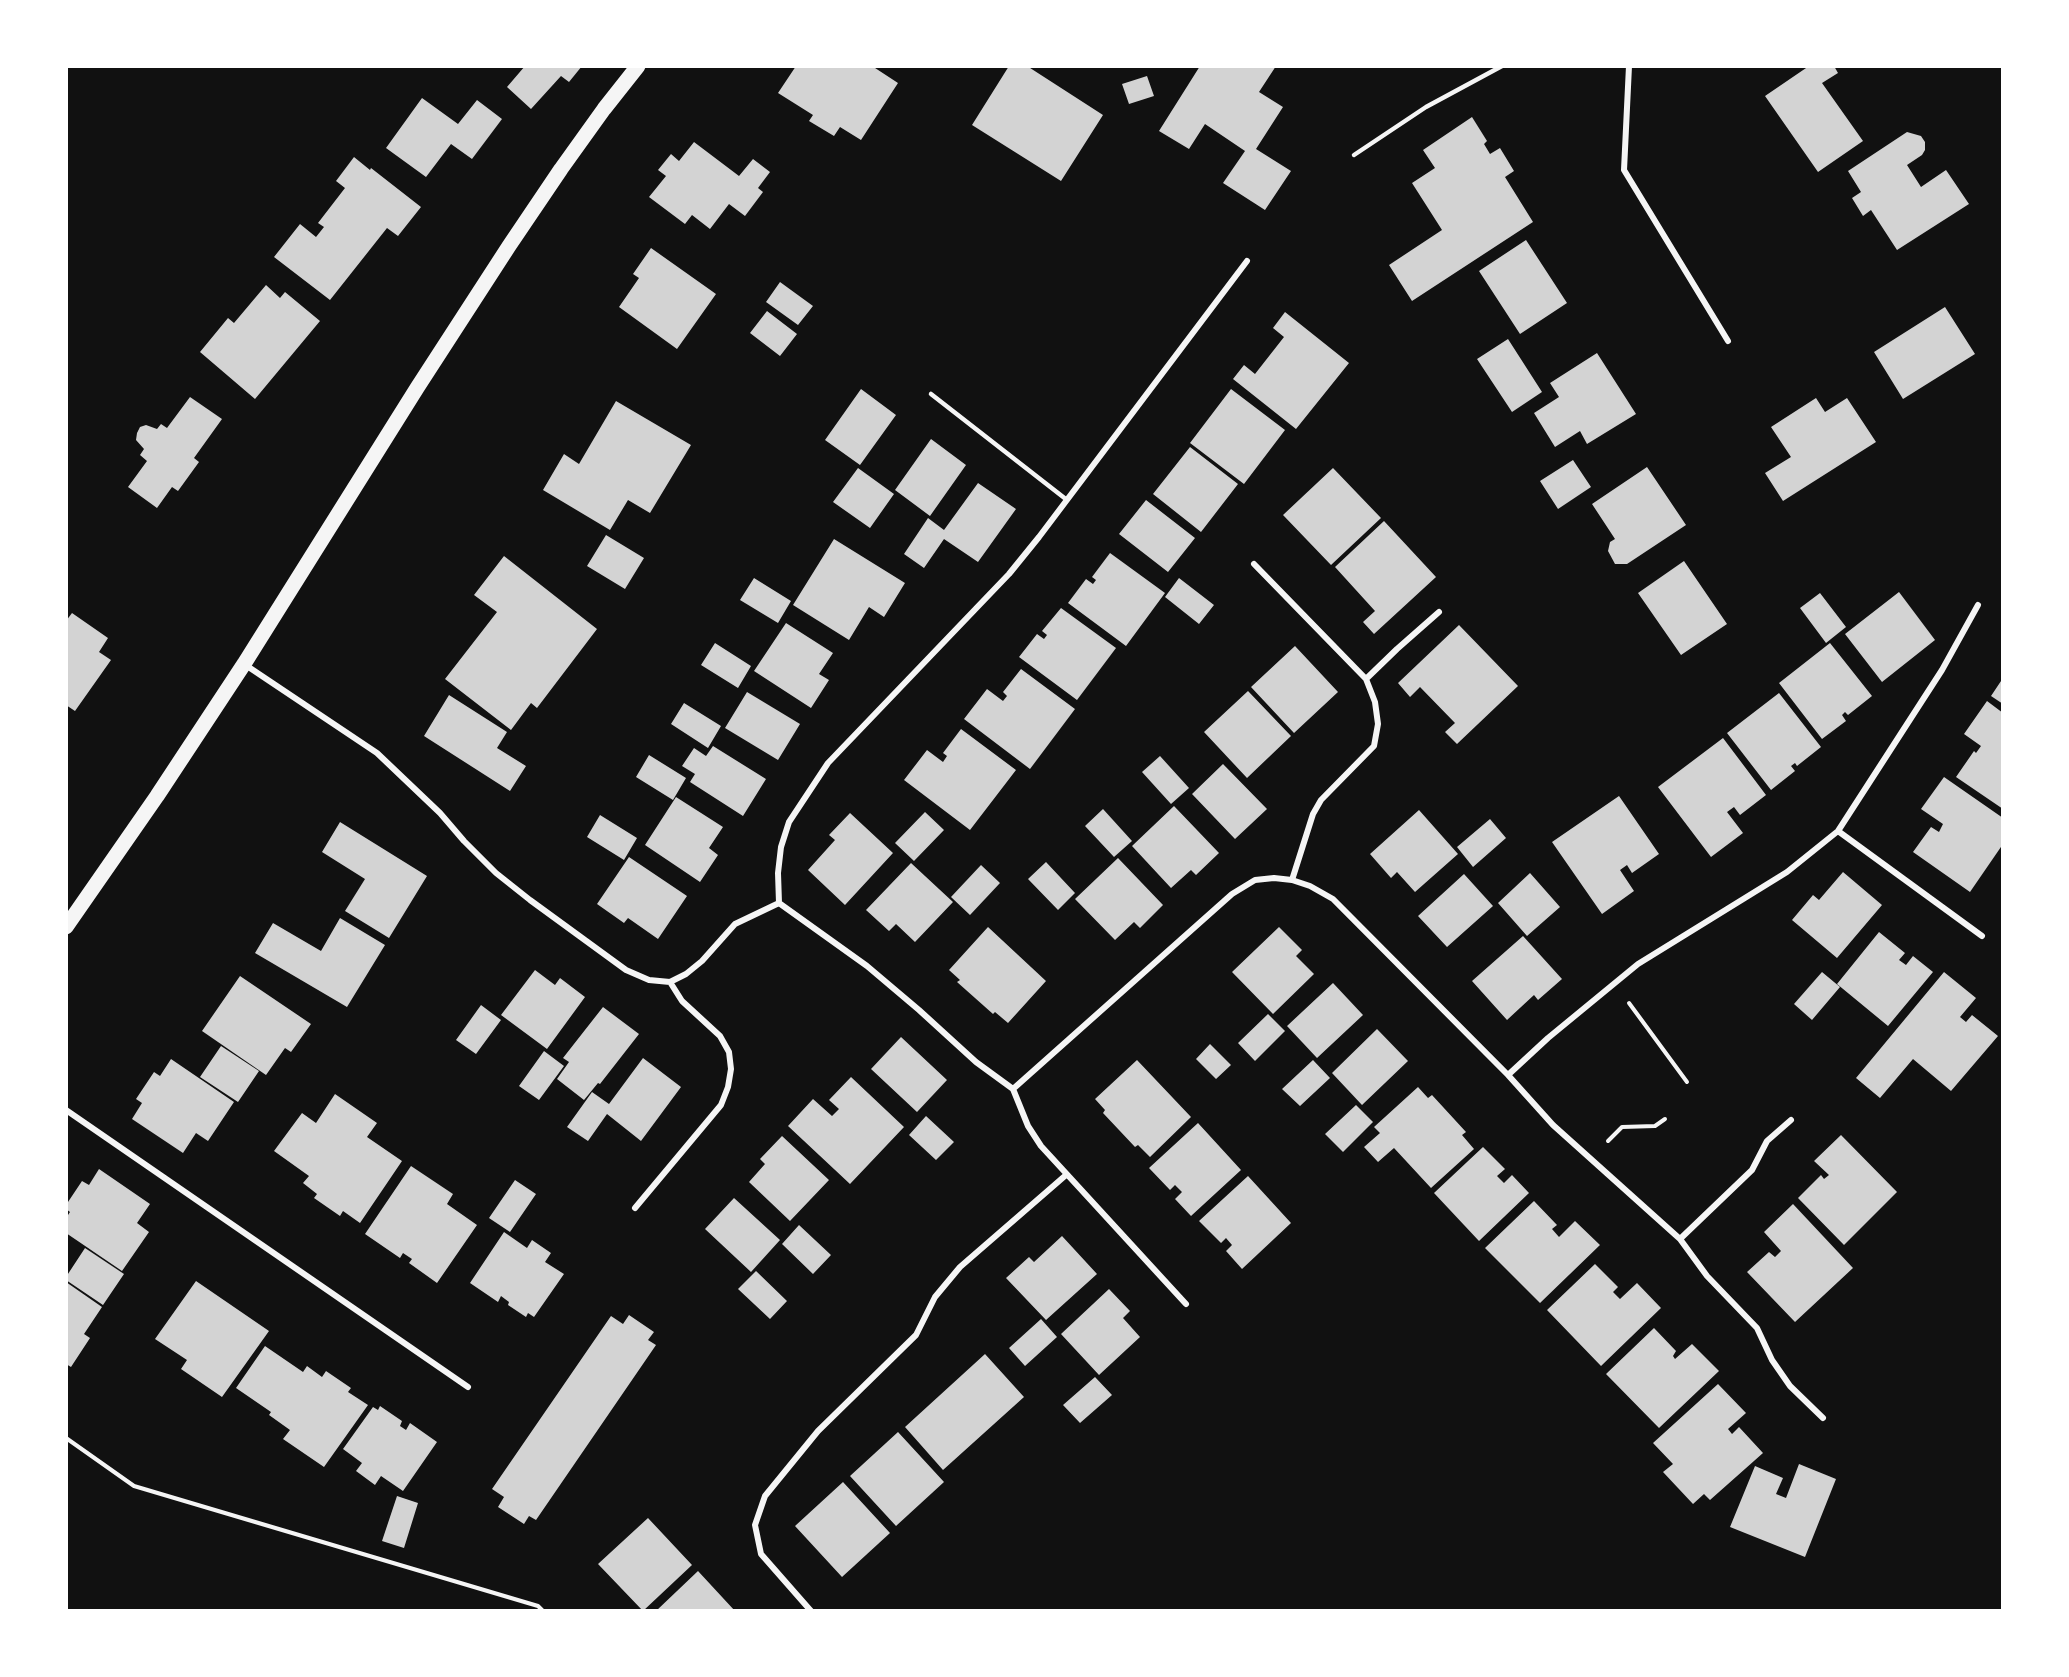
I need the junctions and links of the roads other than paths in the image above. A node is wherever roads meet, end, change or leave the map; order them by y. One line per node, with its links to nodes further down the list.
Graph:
1 (638, 66): 12 (main road)
2 (1502, 66): 4 (lane)
3 (1629, 66): 6 (street)
4 (1354, 155)
5 (1247, 261): 8 (street)
6 (1728, 341)
7 (931, 394): 8 (lane)
8 (1067, 500): 16 (street)
9 (1254, 564): 13 (street)
10 (1978, 605): 14 (street)
11 (1439, 612): 13 (street)
12 (244, 664): 17 (main road); 19 (street)
13 (1366, 679): 15 (street)
14 (1838, 831): 18 (street); 20 (street)
15 (1292, 880): 20 (street); 21 (street)
16 (779, 903): 19 (street); 21 (street)
17 (66, 927)
18 (1982, 936)
19 (670, 982): 25 (street)
20 (1508, 1075): 26 (street)
21 (1013, 1089): 24 (street)
22 (66, 1110): 28 (street)
23 (1791, 1119): 26 (street)
24 (1066, 1175): 27 (street); 30 (street)
25 (635, 1208)
26 (1680, 1239): 29 (street)
27 (1186, 1304)
28 (468, 1387)
29 (1823, 1418)
30 (811, 1611)

